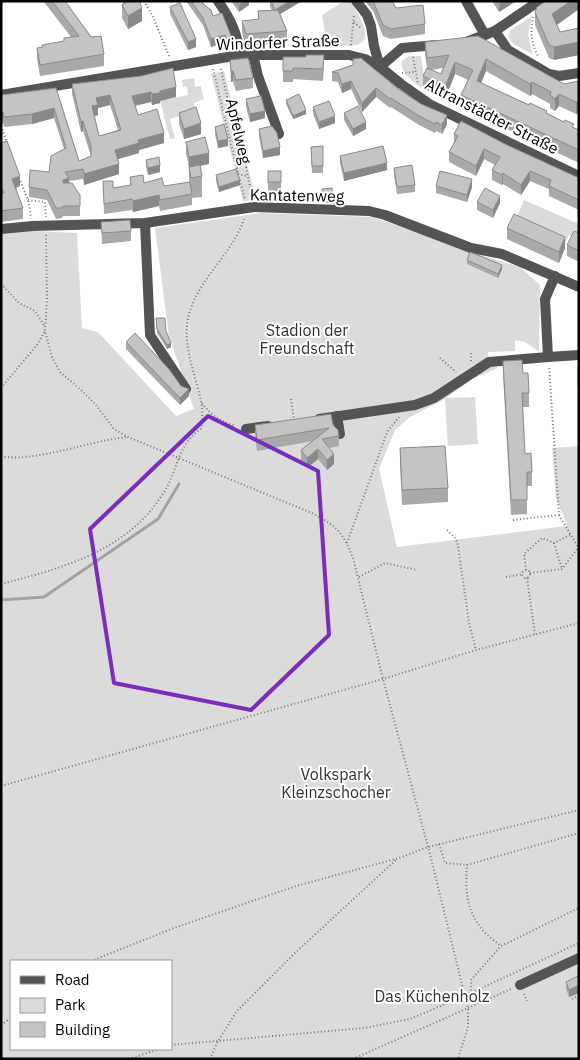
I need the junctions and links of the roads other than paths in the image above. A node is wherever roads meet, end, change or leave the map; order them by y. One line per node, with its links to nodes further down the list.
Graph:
1 (218, 1): 8 (street)
2 (466, 1): 6 (street)
3 (538, 2): 5 (street)
4 (356, 5): 9 (street)
5 (495, 31): 6 (street); 10 (street)
6 (485, 35): 9 (street)
7 (253, 54): 8 (street, Windorfer Straße); 9 (street, Windorfer Straße); 12 (street)
8 (240, 55): 11 (street, Windorfer Straße)
9 (380, 67): 13 (street, Altranstädter Straße)
10 (579, 73)
11 (1, 95)
12 (279, 134)
13 (579, 176)
14 (145, 223): 15 (street, Kantatenweg); 16 (street, Kantatenweg); 20 (street)
15 (1, 229)
16 (555, 276): 17 (street, Kantatenweg); 19 (street)
17 (579, 287)
18 (579, 355): 19 (street)
19 (548, 357): 21 (street)
20 (186, 389)
21 (337, 416): 22 (street); 25 (street)
22 (311, 420)
23 (275, 425): 24 (street)
24 (246, 429)
25 (340, 434)
26 (579, 958): 27 (street)
27 (520, 985)

